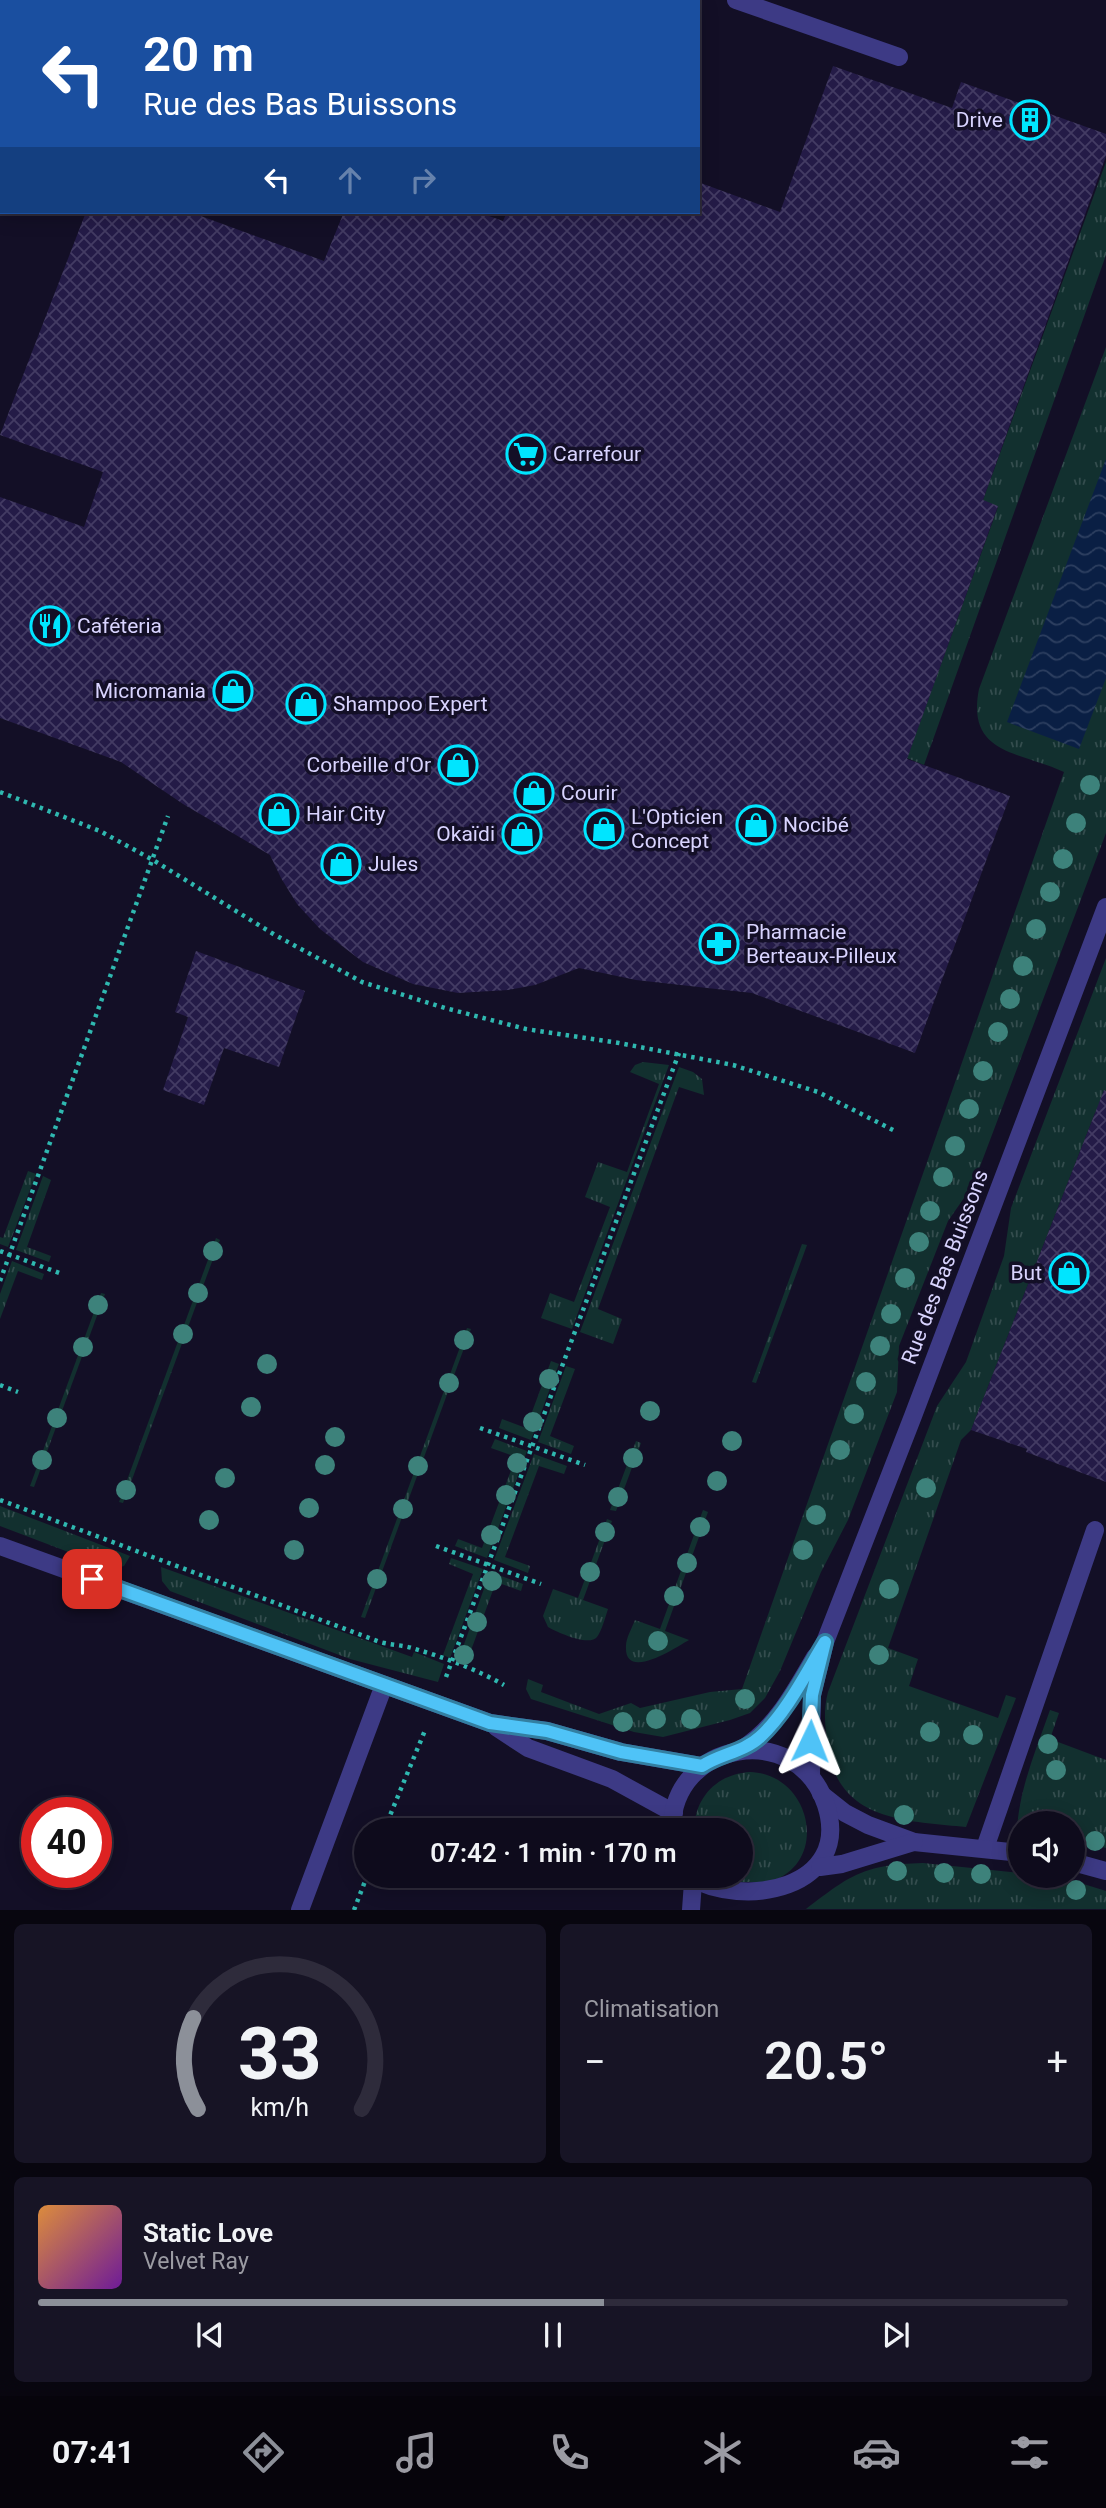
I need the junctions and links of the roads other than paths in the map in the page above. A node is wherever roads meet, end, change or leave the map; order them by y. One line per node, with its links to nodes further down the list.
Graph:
1 (736, 0): 2 (street)
2 (899, 57)
3 (1106, 906): 6 (street, Rue des Bas Buissons)
4 (1095, 1530): 16 (street)
5 (0, 1546): 7 (street)
6 (825, 1642): 9 (street, Rue des Bas Buissons); 11 (street, Rue des Bas Buissons)
7 (384, 1685): 8 (street); 24 (street)
8 (490, 1723): 10 (street); 13 (street)
9 (739, 1751): 10 (street); 11 (street)
10 (702, 1766): 14 (street)
11 (811, 1777): 12 (street)
12 (821, 1794): 15 (street); 19 (street)
13 (667, 1818)
14 (674, 1818)
15 (914, 1842): 16 (street); 19 (street)
16 (985, 1848): 17 (street)
17 (1008, 1851)
18 (1085, 1865): 20 (street)
19 (820, 1867): 23 (street)
20 (1106, 1871)
21 (690, 1888): 25 (street)
22 (702, 1888): 23 (street)
23 (746, 1908)
24 (300, 1909)
25 (691, 1909)

